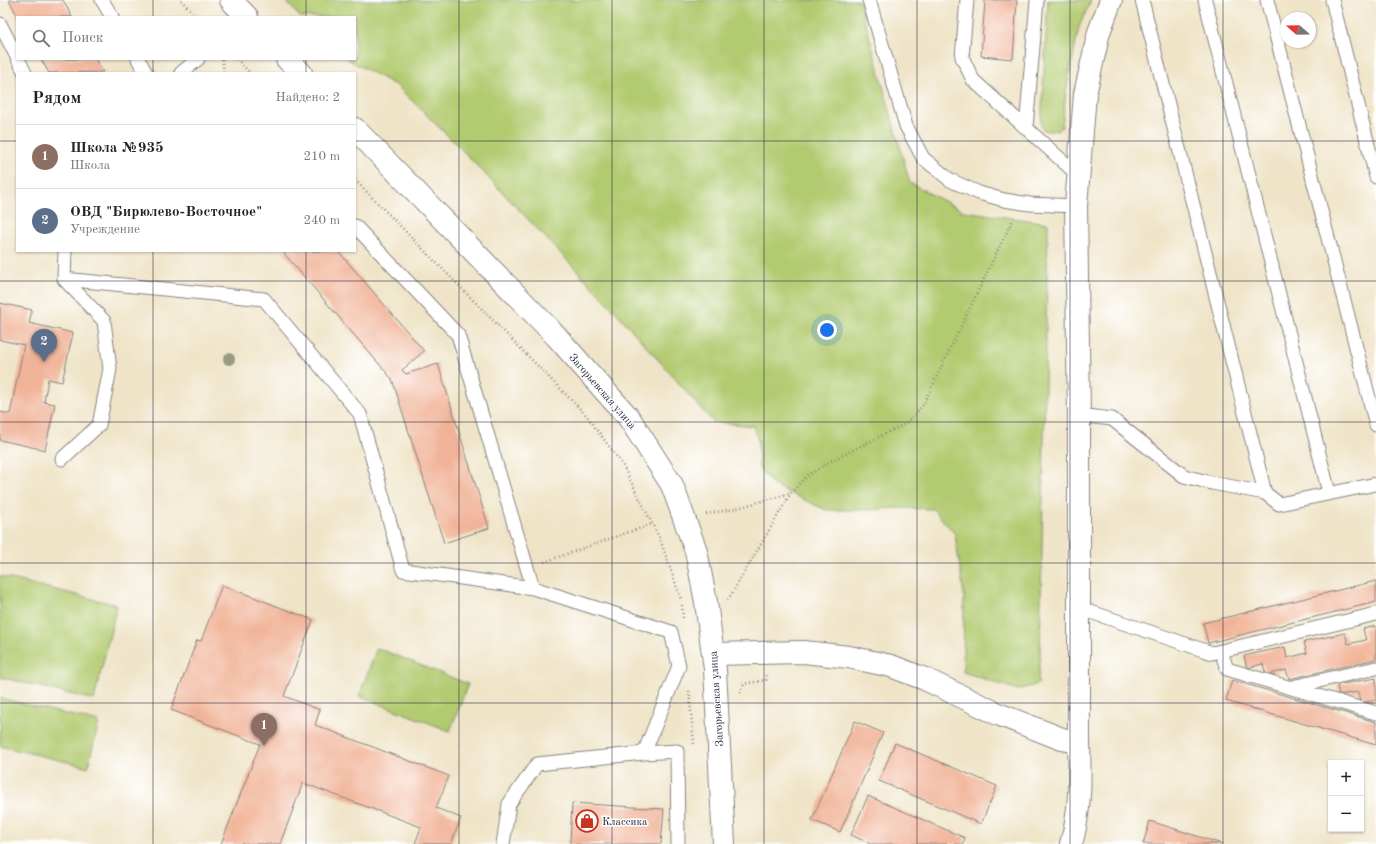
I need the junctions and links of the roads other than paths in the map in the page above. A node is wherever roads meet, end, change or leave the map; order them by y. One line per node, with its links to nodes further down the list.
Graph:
1 (102, 0): 11 (lane)
2 (231, 0): 12 (street)
3 (869, 0): 27 (lane)
4 (967, 0): 23 (lane)
5 (1036, 0): 23 (lane)
6 (1111, 0): 25 (street)
7 (1142, 0): 35 (lane)
8 (1205, 0): 36 (lane)
9 (1267, 0): 32 (lane)
10 (1332, 0): 26 (lane)
11 (111, 16)
12 (246, 16)
13 (0, 24): 14 (lane)
14 (16, 56)
15 (18, 60): 19 (lane)
16 (139, 60): 20 (lane)
17 (197, 60): 21 (lane)
18 (288, 60): 22 (street)
19 (24, 72)
20 (145, 72)
21 (182, 72)
22 (300, 72)
23 (1026, 128): 25 (lane)
24 (356, 130): 41 (street, Загорьевская улица)
25 (1078, 175): 27 (street)
26 (1376, 177)
27 (1076, 206): 31 (street)
28 (356, 227): 37 (lane)
29 (65, 252): 30 (lane)
30 (64, 278): 33 (lane); 37 (lane)
31 (1079, 415): 35 (lane); 38 (street)
32 (1376, 425)
33 (62, 459)
34 (1376, 484): 36 (lane)
35 (1265, 493): 36 (lane)
36 (1329, 494)
37 (533, 588): 46 (lane)
38 (1079, 608): 40 (lane); 45 (street)
39 (1376, 614): 40 (lane)
40 (1221, 651): 43 (lane)
41 (714, 654): 45 (street); 49 (street, Загорьевская улица)
42 (1376, 668): 43 (lane)
43 (1290, 688): 44 (lane)
44 (1376, 713)
45 (1079, 742): 50 (street)
46 (644, 753): 47 (lane); 48 (lane)
47 (503, 844)
48 (678, 844)
49 (724, 844)
50 (1071, 844)

